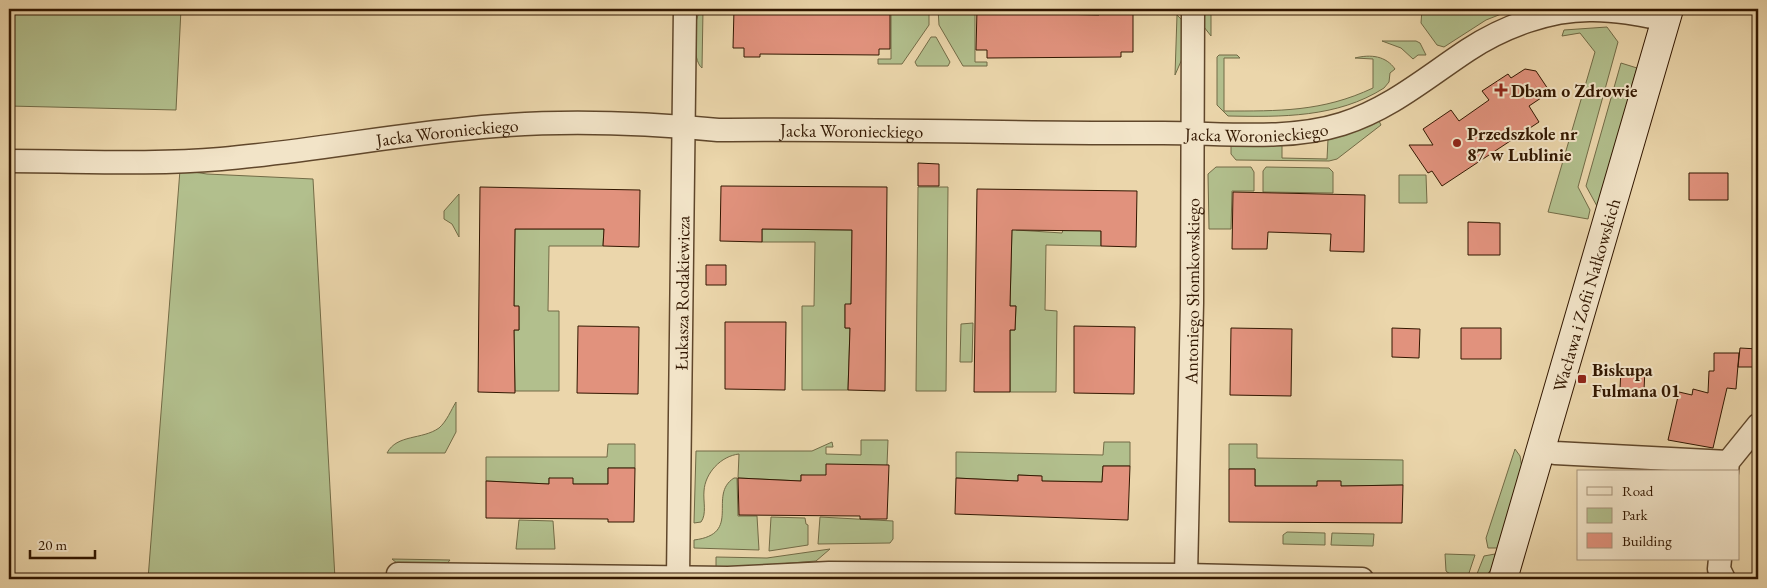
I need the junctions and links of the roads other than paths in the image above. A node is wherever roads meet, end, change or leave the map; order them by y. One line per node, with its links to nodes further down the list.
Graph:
1 (686, 9): 4 (street, Łukasza Rodakiewicza)
2 (1193, 9): 5 (street, Antoniego Słomkowskiego)
3 (1667, 14): 5 (street, Jacka Woronieckiego); 8 (street, Wacława i Zofii Nałkowskich)
4 (685, 127): 5 (street, Jacka Woronieckiego); 6 (street, Jacka Woronieckiego); 13 (street, Łukasza Rodakiewicza)
5 (1192, 133): 12 (street, Antoniego Słomkowskiego)
6 (9, 161)
7 (1758, 425): 9 (street)
8 (1540, 448): 9 (street); 15 (street, Wacława i Zofii Nałkowskich)
9 (1727, 467)
10 (1720, 560): 16 (street)
11 (398, 574): 13 (street)
12 (1186, 575): 13 (street); 14 (street)
13 (678, 578)
14 (1362, 579)
15 (1503, 579)
16 (1724, 579)

